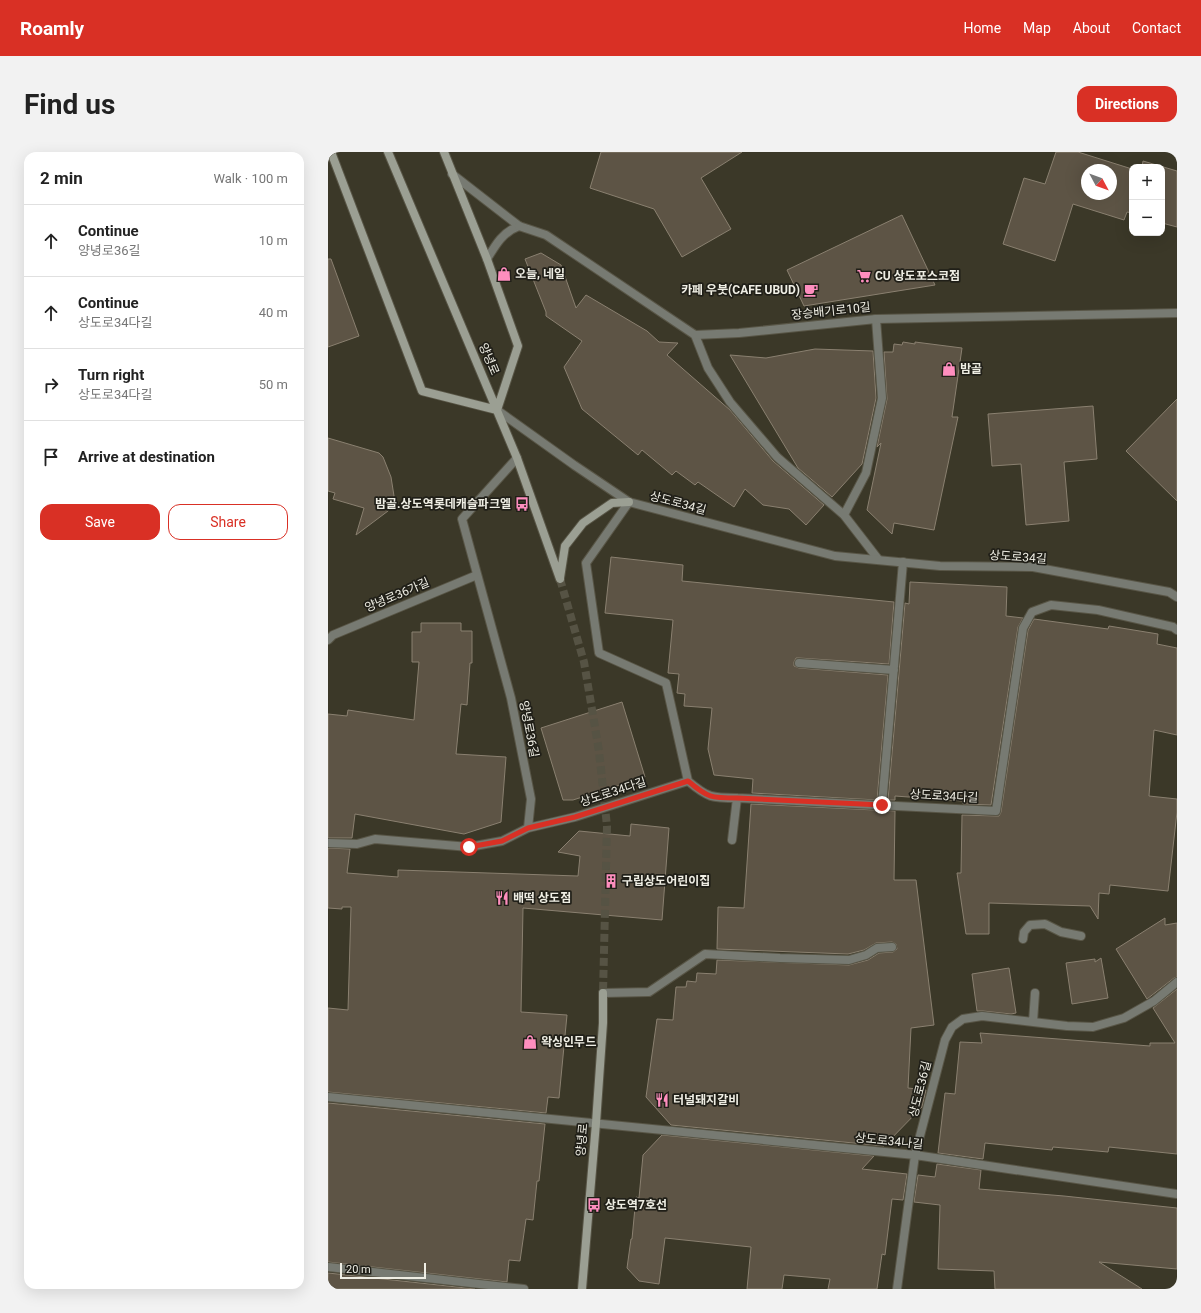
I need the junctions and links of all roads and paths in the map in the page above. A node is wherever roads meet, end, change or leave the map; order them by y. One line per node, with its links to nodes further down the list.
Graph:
1 (331, 152): 10 (main road)
2 (388, 152): 10 (main road, 양녕로)
3 (444, 152): 4 (main road)
4 (452, 174): 5 (street); 6 (main road)
5 (519, 226): 6 (street); 9 (street)
6 (487, 259): 10 (main road)
7 (1177, 313): 8 (street, 장승배기로10길)
8 (876, 319): 9 (street, 장승배기로10길); 13 (street)
9 (695, 335): 13 (street)
10 (497, 410): 11 (main road, 양녕로); 12 (street, 상도로34길)
11 (517, 458): 12 (main road, 양녕로); 16 (street, 양녕로36길)
12 (630, 502): 14 (street, 상도로34길); 22 (street)
13 (844, 515): 14 (street)
14 (878, 559): 15 (street, 상도로34길)
15 (903, 562): 17 (street, 상도로34길); 21 (street)
16 (477, 575): 19 (street, 양녕로36가길); 25 (street, 양녕로36길)
17 (1177, 597)
18 (1177, 630): 24 (street, 상도로34다길)
19 (328, 640)
20 (799, 663): 21 (street)
21 (894, 670): 24 (street)
22 (688, 781): 23 (street, 상도로34다길); 25 (street, 상도로34다길)
23 (737, 798): 24 (street, 상도로34다길); 26 (street)
24 (882, 805)
25 (528, 828): 27 (street)
26 (732, 840)
27 (328, 843)
28 (1081, 936): 29 (street)
29 (1023, 939)
30 (892, 947): 32 (street)
31 (1177, 982): 34 (street, 상도로36길)
32 (603, 993): 36 (main road, 양녕로)
33 (1035, 993): 34 (street)
34 (1033, 1022): 37 (street, 상도로36길)
35 (328, 1097): 36 (street, 상도로34나길)
36 (596, 1123): 37 (street, 상도로34나길); 41 (main road, 양녕로)
37 (916, 1155): 38 (street, 상도로34나길); 42 (street, 상도로36길)
38 (1177, 1194)
39 (328, 1267): 40 (street)
40 (524, 1289)
41 (582, 1289)
42 (897, 1289)

